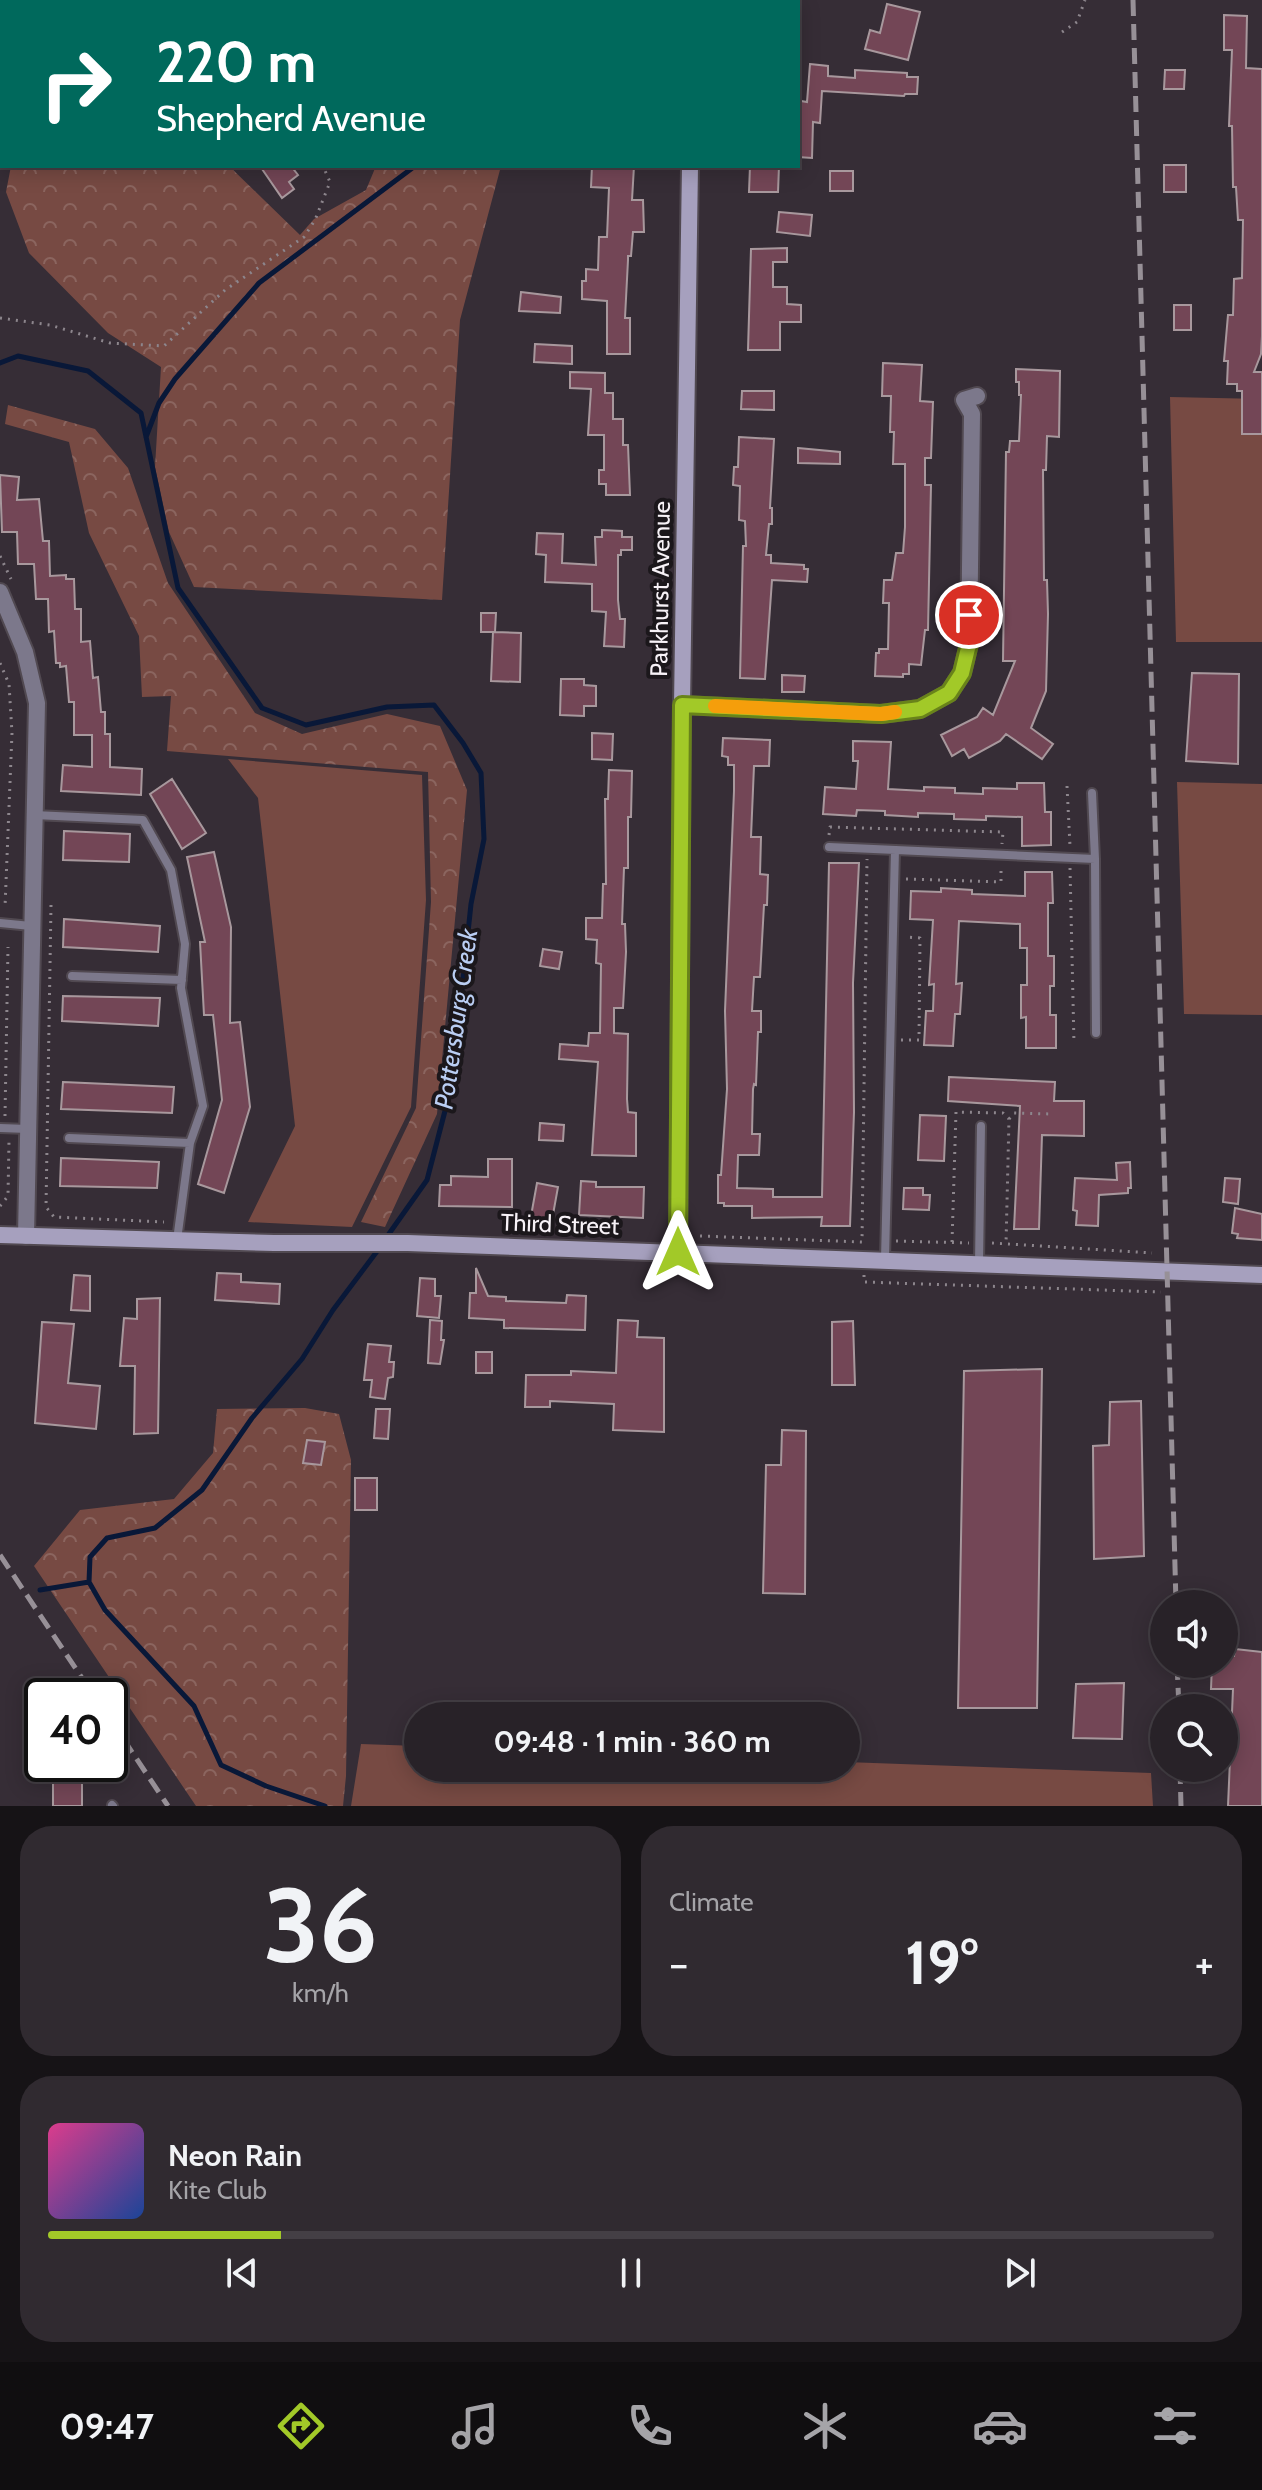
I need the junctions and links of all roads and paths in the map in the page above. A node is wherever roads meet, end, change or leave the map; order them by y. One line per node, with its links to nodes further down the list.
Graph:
1 (1085, 0): 2 (path)
2 (1062, 32)
3 (324, 168): 5 (path)
4 (690, 168): 9 (street, Parkhurst Avenue)
5 (0, 318)
6 (977, 396): 9 (street)
7 (0, 592): 12 (street)
8 (0, 663): 24 (path)
9 (682, 705): 52 (street, Parkhurst Avenue)
10 (1067, 786): 17 (path)
11 (1092, 793): 18 (lane)
12 (33, 815): 27 (street); 30 (lane)
13 (868, 827): 15 (path)
14 (829, 847): 15 (lane)
15 (867, 849): 16 (lane); 50 (path)
16 (895, 850): 17 (lane); 49 (lane)
17 (1070, 857): 18 (lane); 21 (path)
18 (1095, 859): 31 (lane)
19 (1001, 866): 22 (path)
20 (1057, 868): 21 (path)
21 (1071, 868): 33 (path)
22 (905, 879)
23 (51, 894): 44 (path)
24 (5, 907)
25 (0, 923): 27 (lane)
26 (905, 923): 32 (path)
27 (31, 926): 39 (street)
28 (8, 947): 35 (path)
29 (72, 976): 30 (lane)
30 (182, 980): 42 (lane)
31 (1096, 1033)
32 (901, 1040)
33 (1074, 1044)
34 (1051, 1114): 36 (path)
35 (5, 1116)
36 (1009, 1119)
37 (981, 1126): 51 (lane)
38 (0, 1128): 39 (lane)
39 (28, 1129): 46 (street)
40 (10, 1137): 43 (path)
41 (69, 1138): 42 (lane)
42 (190, 1143): 48 (lane)
43 (0, 1206)
44 (164, 1222)
45 (0, 1235): 46 (street, Third Street)
46 (26, 1236): 48 (street, Third Street)
47 (700, 1236): 50 (path)
48 (177, 1240): 52 (street, Third Street)
49 (884, 1241): 50 (path); 51 (path); 55 (lane)
50 (862, 1242): 54 (path)
51 (979, 1243): 53 (path); 56 (lane)
52 (678, 1252): 54 (street, Third Street)
53 (1160, 1254)
54 (865, 1259): 55 (street, Third Street); 58 (path)
55 (885, 1259): 56 (street, Third Street)
56 (979, 1263): 57 (street, Third Street)
57 (1262, 1275)
58 (1161, 1292)

